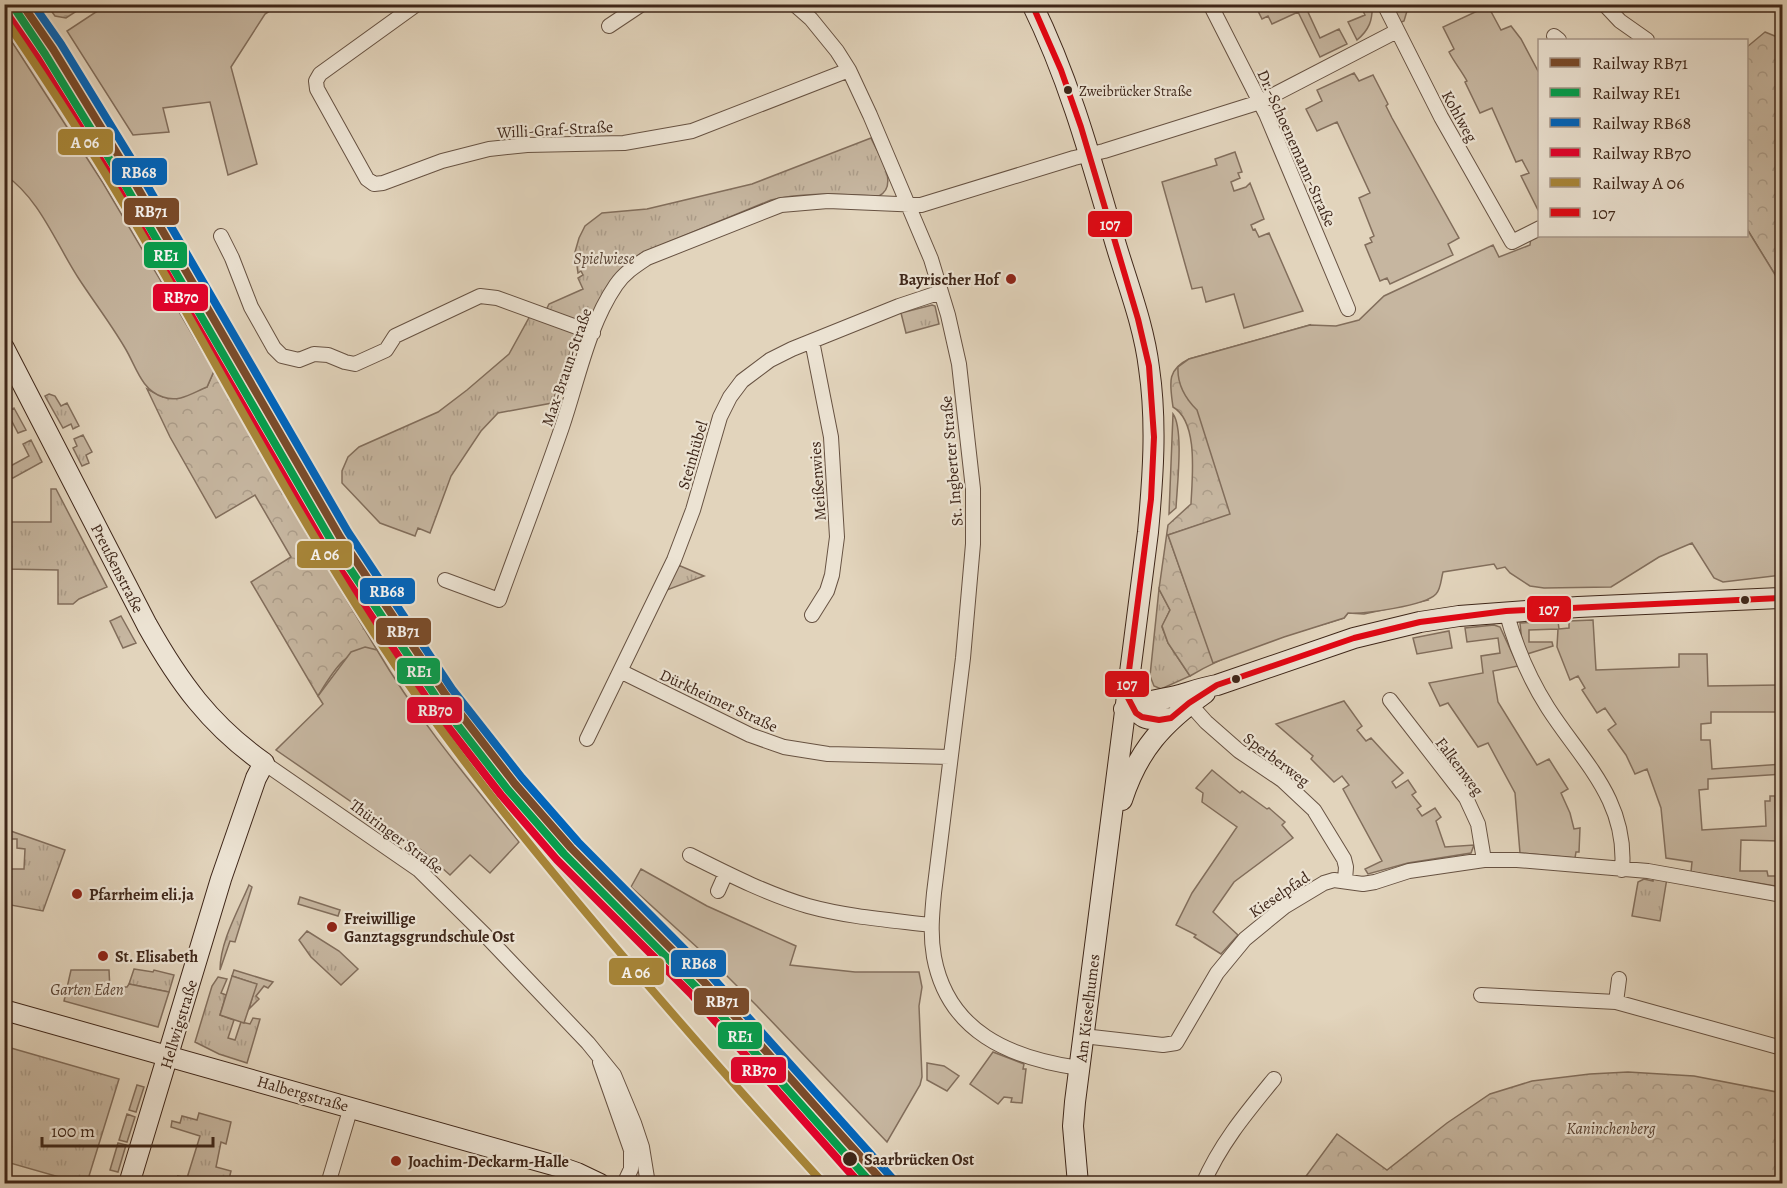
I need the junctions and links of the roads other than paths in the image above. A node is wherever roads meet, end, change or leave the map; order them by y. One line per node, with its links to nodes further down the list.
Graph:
1 (417, 4): 11 (street, Willi-Graf-Straße)
2 (642, 4): 8 (street)
3 (794, 4): 11 (street, St. Ingberter Straße)
4 (1032, 4): 13 (street)
5 (1210, 4): 12 (street, Dr.-Schoenemann-Straße)
6 (1384, 4): 9 (street, Kohlweg)
7 (1604, 4): 10 (street)
8 (609, 26)
9 (1397, 31): 12 (street); 15 (street, Kohlweg)
10 (1646, 39)
11 (849, 70): 14 (street, St. Ingberter Straße)
12 (1260, 102): 13 (street); 18 (street, Dr.-Schoenemann-Straße)
13 (1090, 154): 14 (street); 28 (street)
14 (908, 204): 17 (street, St. Ingberter Straße); 19 (street, Max-Braun-Straße)
15 (1538, 229)
16 (221, 236): 19 (street)
17 (941, 292): 20 (street, Steinhübel); 34 (street, St. Ingberter Straße)
18 (1348, 309)
19 (593, 333): 22 (street, Max-Braun-Straße)
20 (812, 341): 25 (street, Meißenwies); 26 (street, Steinhübel)
21 (4, 348): 35 (street, Preußenstraße)
22 (446, 580)
23 (1782, 598): 24 (street, Am Kieselhumes)
24 (1506, 611): 27 (street, Am Kieselhumes); 39 (street)
25 (812, 615)
26 (620, 671): 33 (street, Steinhübel); 34 (street, Dürkheimer Straße)
27 (1217, 685): 29 (street, Am Kieselhumes); 31 (street, Am Kieselhumes)
28 (1128, 696): 29 (street, Am Kieselhumes); 29 (street); 32 (street); 36 (street, Am Kieselhumes)
29 (1157, 698)
30 (1390, 700): 38 (street, Falkenweg)
31 (1189, 703): 32 (street, Am Kieselhumes); 41 (street, Sperberweg)
32 (1172, 718): 36 (street, Am Kieselhumes)
33 (587, 740)
34 (950, 757): 44 (street, St. Ingberter Straße)
35 (264, 763): 51 (street, Thüringer Straße); 52 (street, Hellwigstraße)
36 (1109, 833): 49 (street, Am Kieselhumes)
37 (690, 855): 40 (street)
38 (1484, 860): 39 (street, Kieselpfad); 41 (street, Kieselpfad)
39 (1622, 870): 43 (street, Kieselpfad)
40 (726, 873): 42 (street); 44 (street)
41 (1345, 880): 49 (street, Kieselpfad)
42 (718, 891)
43 (1782, 895)
44 (931, 925): 53 (street, St. Ingberter Straße)
45 (1619, 979): 47 (street)
46 (1481, 995): 47 (street)
47 (1616, 1002): 50 (street)
48 (4, 1010): 52 (street, Halbergstraße)
49 (1083, 1036): 53 (street, Am Kieselhumes)
50 (1782, 1048)
51 (597, 1055): 59 (street, Thüringer Straße); 60 (street, Thüringer Straße)
52 (169, 1056): 55 (street, Halbergstraße); 56 (street, Hellwigstraße)
53 (1079, 1068): 61 (street, Am Kieselhumes)
54 (1274, 1079): 62 (street)
55 (351, 1107): 57 (street); 58 (street, Halbergstraße)
56 (129, 1184)
57 (328, 1184)
58 (600, 1184)
59 (624, 1184)
60 (648, 1184)
61 (1078, 1184)
62 (1203, 1184)

